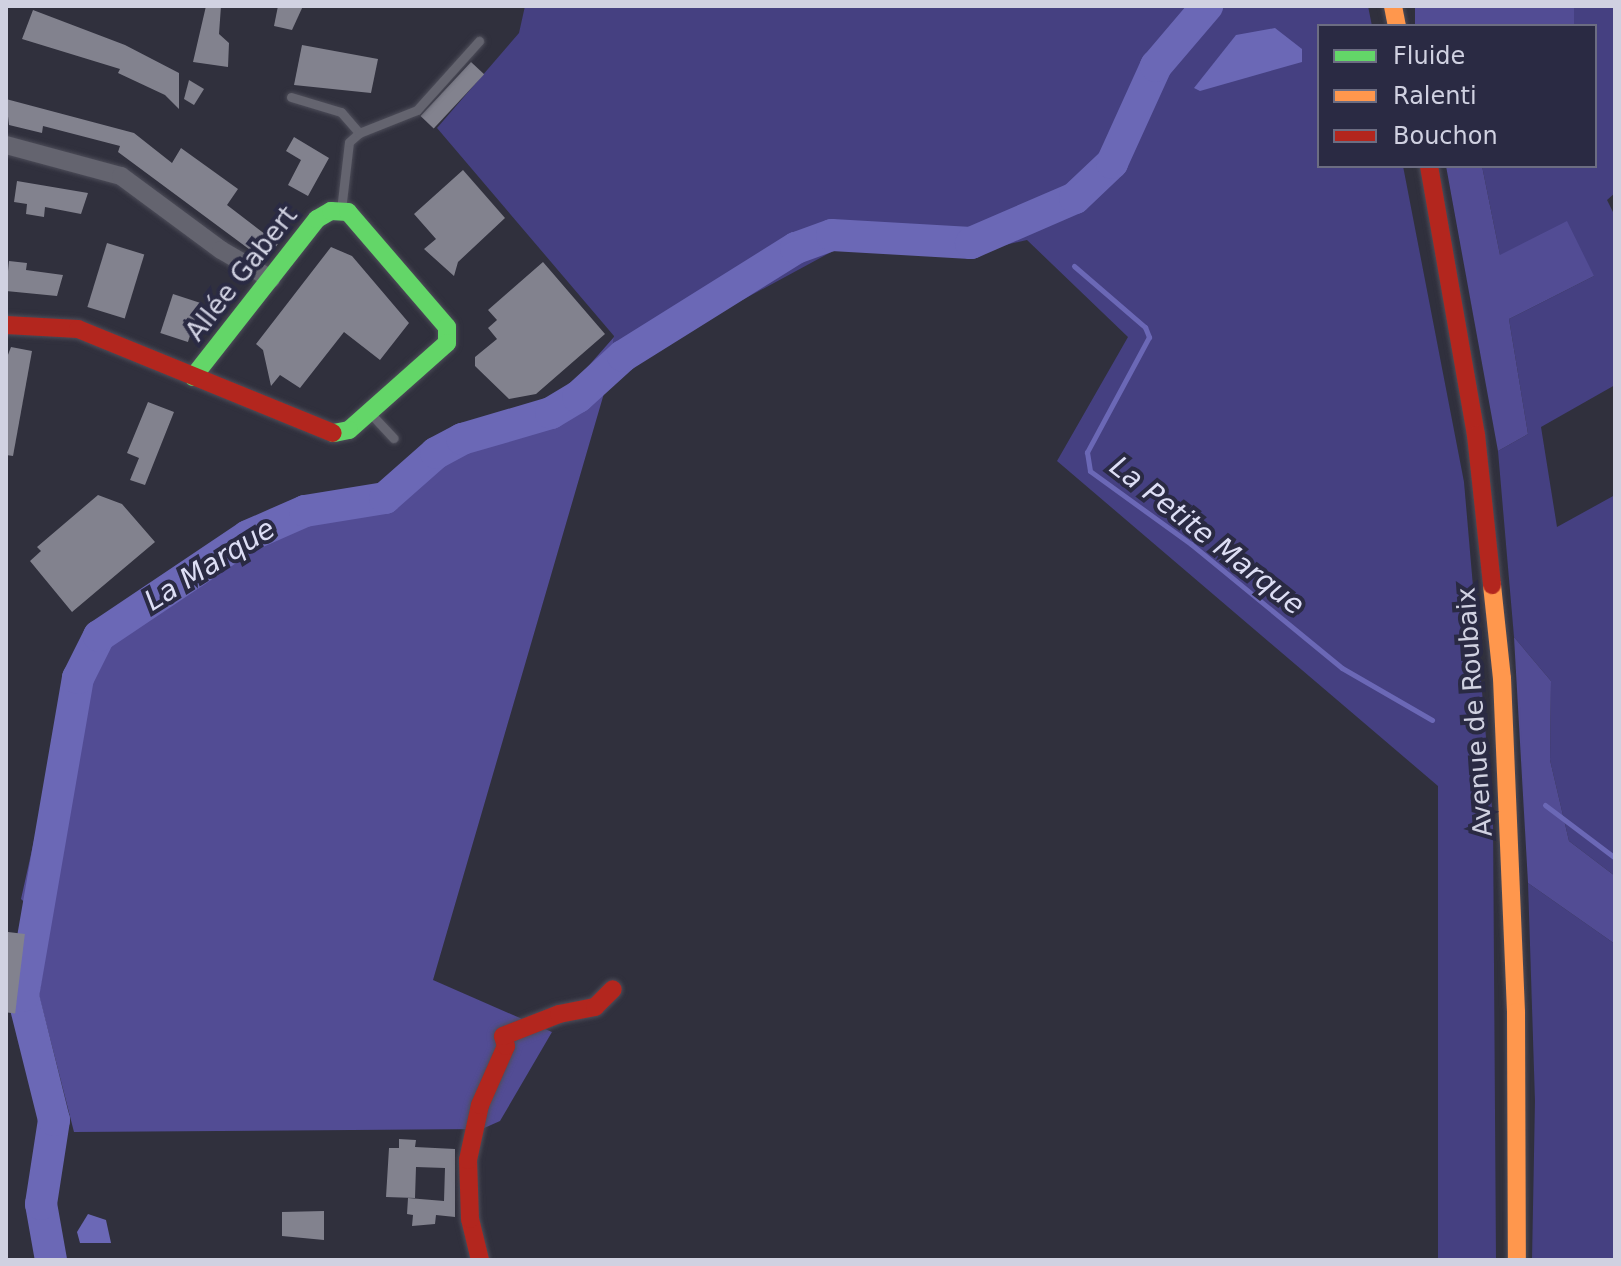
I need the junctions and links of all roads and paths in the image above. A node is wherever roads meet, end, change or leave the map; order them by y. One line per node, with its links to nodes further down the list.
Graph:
1 (479, 41): 3 (lane)
2 (291, 97): 3 (lane)
3 (359, 133): 6 (lane)
4 (6, 145): 7 (street)
5 (1429, 168): 14 (main road, Avenue de Roubaix)
6 (341, 210): 7 (main road, Allée Gabert); 10 (main road, Allée Gabert)
7 (271, 279): 9 (main road, Allée Gabert)
8 (6, 325): 9 (main road, Allée Gabert)
9 (193, 377): 10 (main road, Allée Gabert)
10 (369, 412): 11 (lane)
11 (393, 438)
12 (613, 989): 13 (main road)
13 (480, 1260)
14 (1517, 1260)

